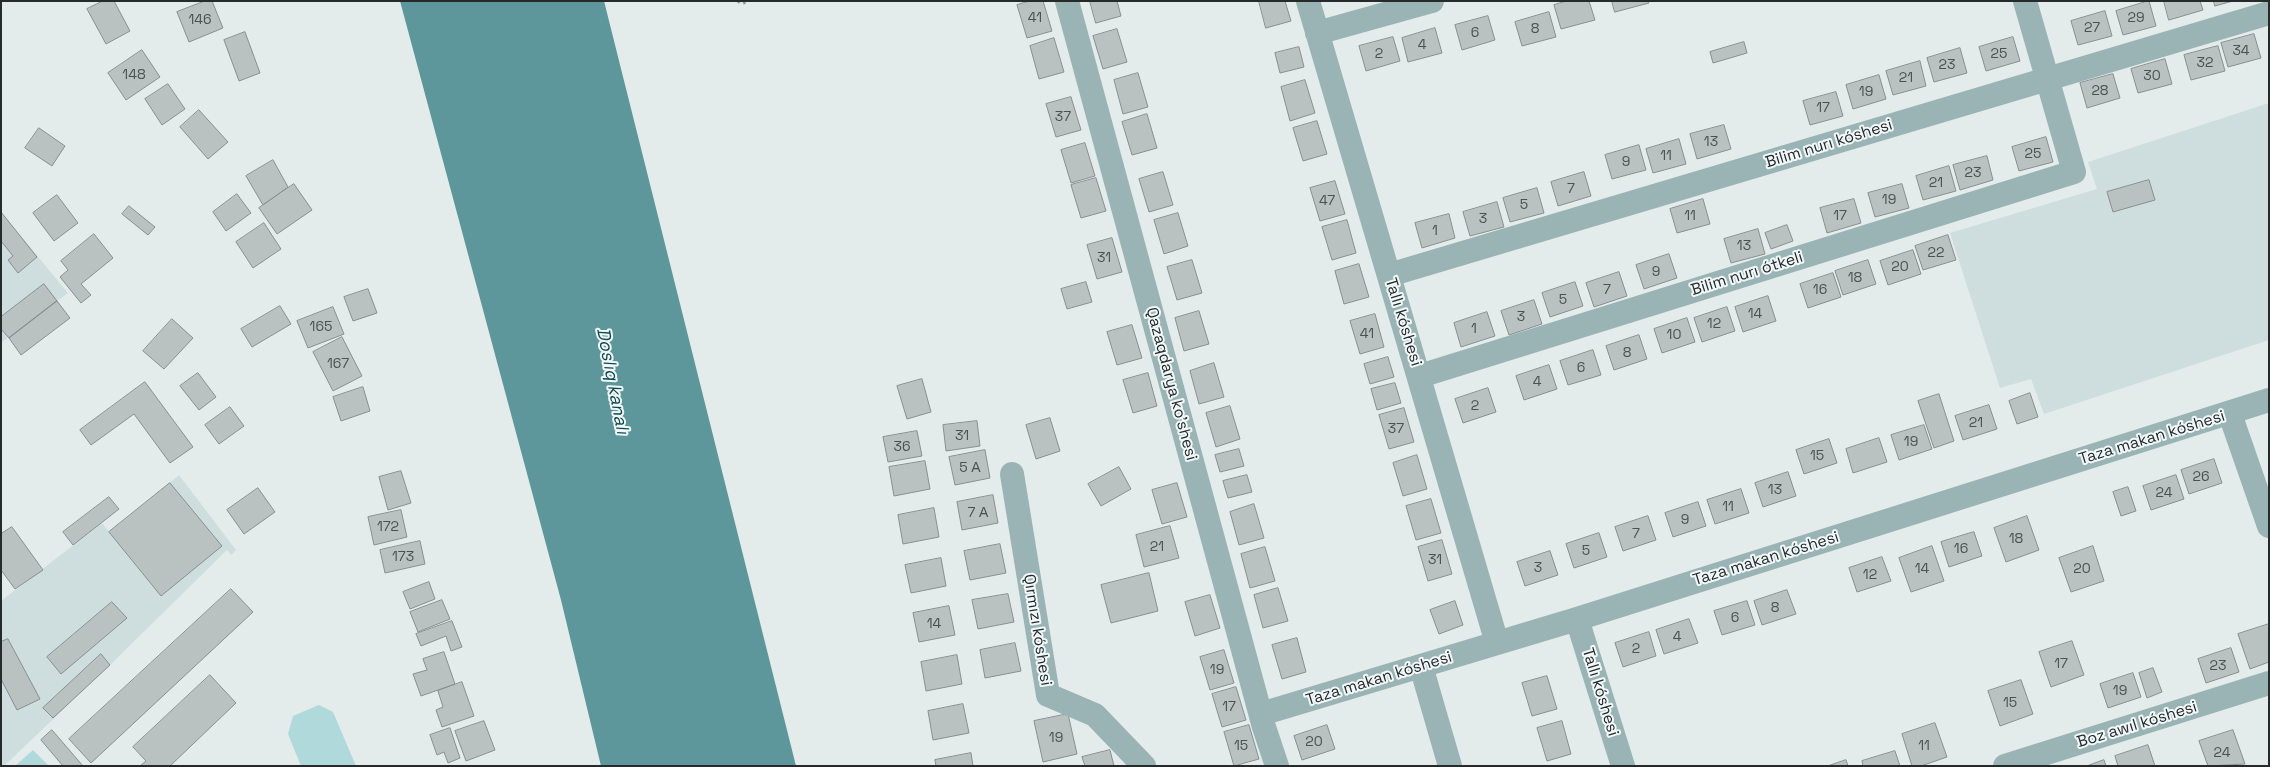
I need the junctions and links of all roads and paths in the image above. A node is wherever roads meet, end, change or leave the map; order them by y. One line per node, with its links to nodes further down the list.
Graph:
1 (738, 1): 2 (path)
2 (749, 1)
3 (1067, 1): 20 (street, Qazaqdarya ko'shesi)
4 (1308, 1): 8 (street, Tallı kóshesi)
5 (1432, 1): 8 (street)
6 (2025, 1): 9 (street)
7 (2269, 13): 9 (street, Bilim nurı kóshesi)
8 (1317, 33): 10 (street, Tallı kóshesi)
9 (2048, 79): 10 (street, Bilim nurı kóshesi); 11 (street, Bilim nurı ótkeli)
10 (1389, 275): 11 (street, Tallı kóshesi)
11 (1420, 376): 17 (street, Tallı kóshesi)
12 (2269, 400): 13 (street, Taza makan kóshesi)
13 (2230, 414): 15 (street); 16 (street, Taza makan kóshesi)
14 (1012, 474): 21 (street, Qırmızı kóshesi)
15 (2269, 526)
16 (1577, 618): 17 (street, Taza makan kóshesi); 24 (street, Tallı kóshesi)
17 (1497, 643): 18 (street, Taza makan kóshesi)
18 (1421, 666): 20 (street, Taza makan kóshesi); 23 (street)
19 (2269, 683): 25 (street, Boz awıl kóshesi)
20 (1261, 714): 22 (street, Qazaqdarya ko'shesi)
21 (1144, 766)
22 (1277, 766)
23 (1450, 766)
24 (1623, 766)
25 (2005, 766)

